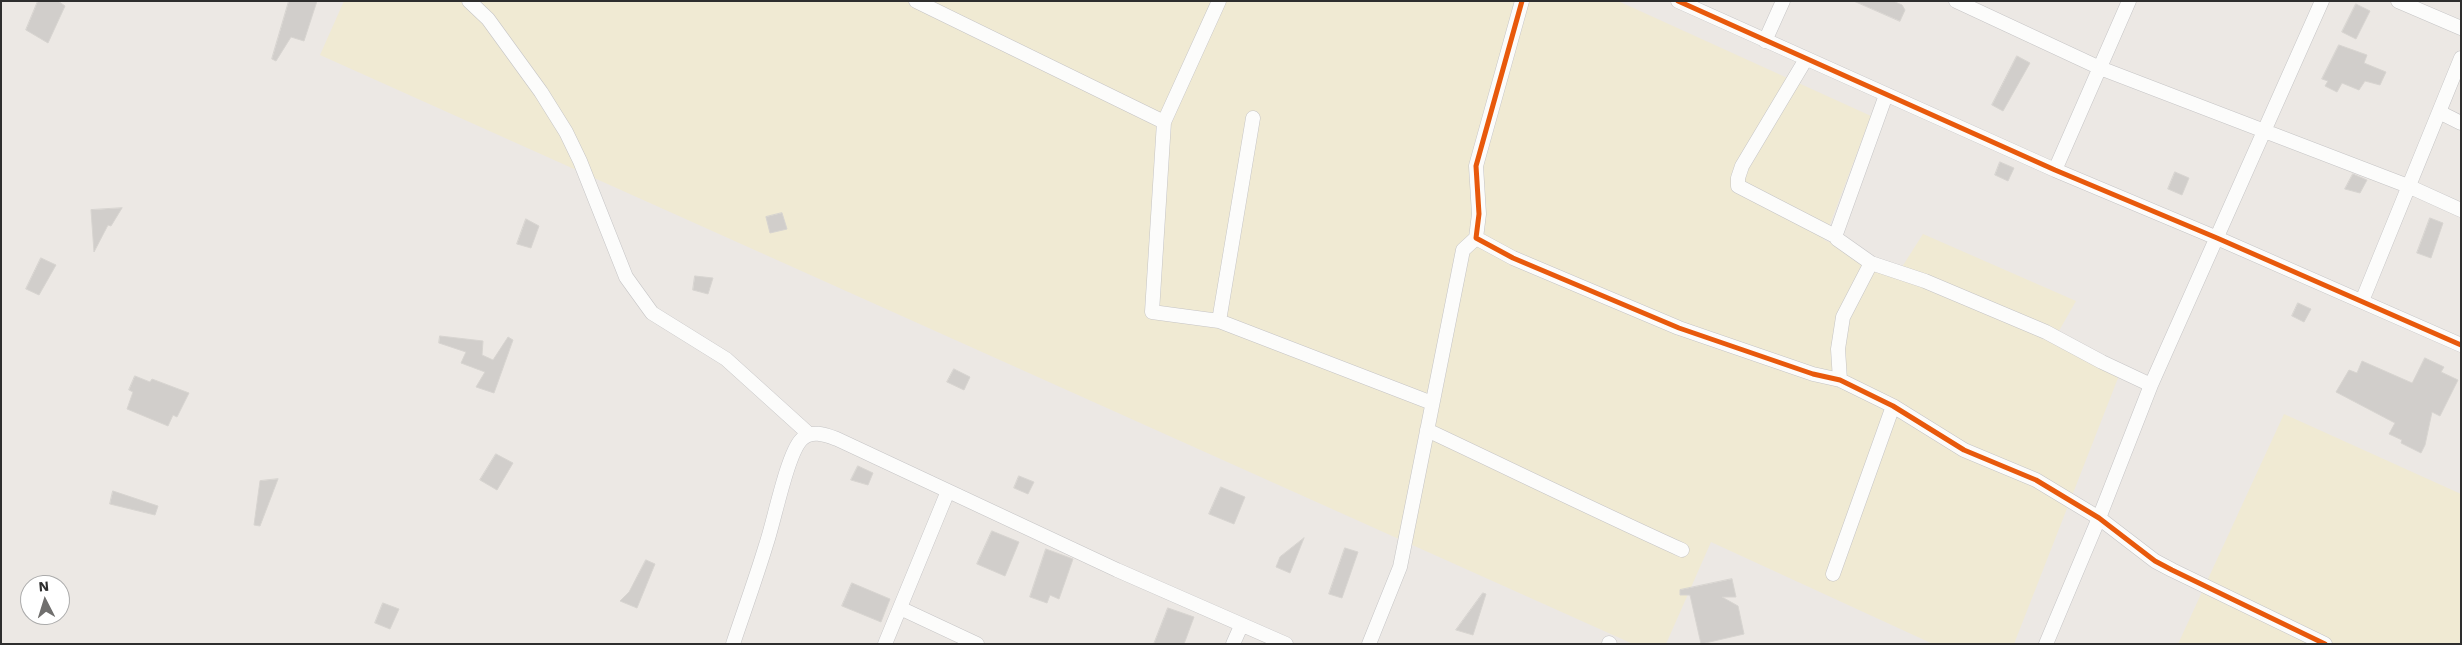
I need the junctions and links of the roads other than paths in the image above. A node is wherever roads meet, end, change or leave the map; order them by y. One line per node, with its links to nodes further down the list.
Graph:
1 (470, 1): 37 (street)
2 (916, 1): 19 (street)
3 (1219, 1): 19 (street)
4 (1522, 1): 26 (street)
5 (1678, 1): 12 (street)
6 (1782, 1): 12 (street)
7 (1956, 1): 15 (street)
8 (2129, 1): 15 (street)
9 (2322, 1): 21 (street)
10 (2398, 1): 11 (street)
11 (2461, 28)
12 (1765, 41): 14 (street)
13 (2461, 58): 17 (street)
14 (1806, 59): 16 (street); 25 (street)
15 (2100, 68): 21 (street); 22 (street)
16 (1886, 95): 22 (street); 25 (street)
17 (2439, 112): 20 (street); 23 (street)
18 (1253, 118): 30 (street)
19 (1164, 122): 30 (street)
20 (2461, 123)
21 (2264, 132): 23 (street); 27 (street)
22 (2055, 170): 27 (street)
23 (2408, 186): 24 (street); 29 (street)
24 (2461, 210)
25 (1836, 236): 28 (street)
26 (1476, 238): 32 (street); 34 (street)
27 (2217, 238): 29 (street); 33 (street)
28 (1871, 263): 32 (street); 33 (street)
29 (2362, 301): 31 (street)
30 (1219, 321): 34 (street)
31 (2461, 345)
32 (1840, 380): 35 (street)
33 (2151, 385): 39 (street)
34 (1432, 403): 36 (street)
35 (1893, 406): 39 (street); 41 (street)
36 (1427, 430): 40 (street); 49 (street)
37 (809, 434): 38 (street); 44 (street)
38 (948, 492): 42 (street); 43 (street)
39 (2099, 518): 50 (street); 51 (street)
40 (1682, 550)
41 (1833, 574)
42 (900, 608): 45 (street); 46 (street)
43 (1241, 626): 47 (street); 48 (street)
44 (733, 644)
45 (885, 644)
46 (977, 644)
47 (1233, 644)
48 (1286, 644)
49 (1368, 644)
50 (2046, 644)
51 (2325, 644)

